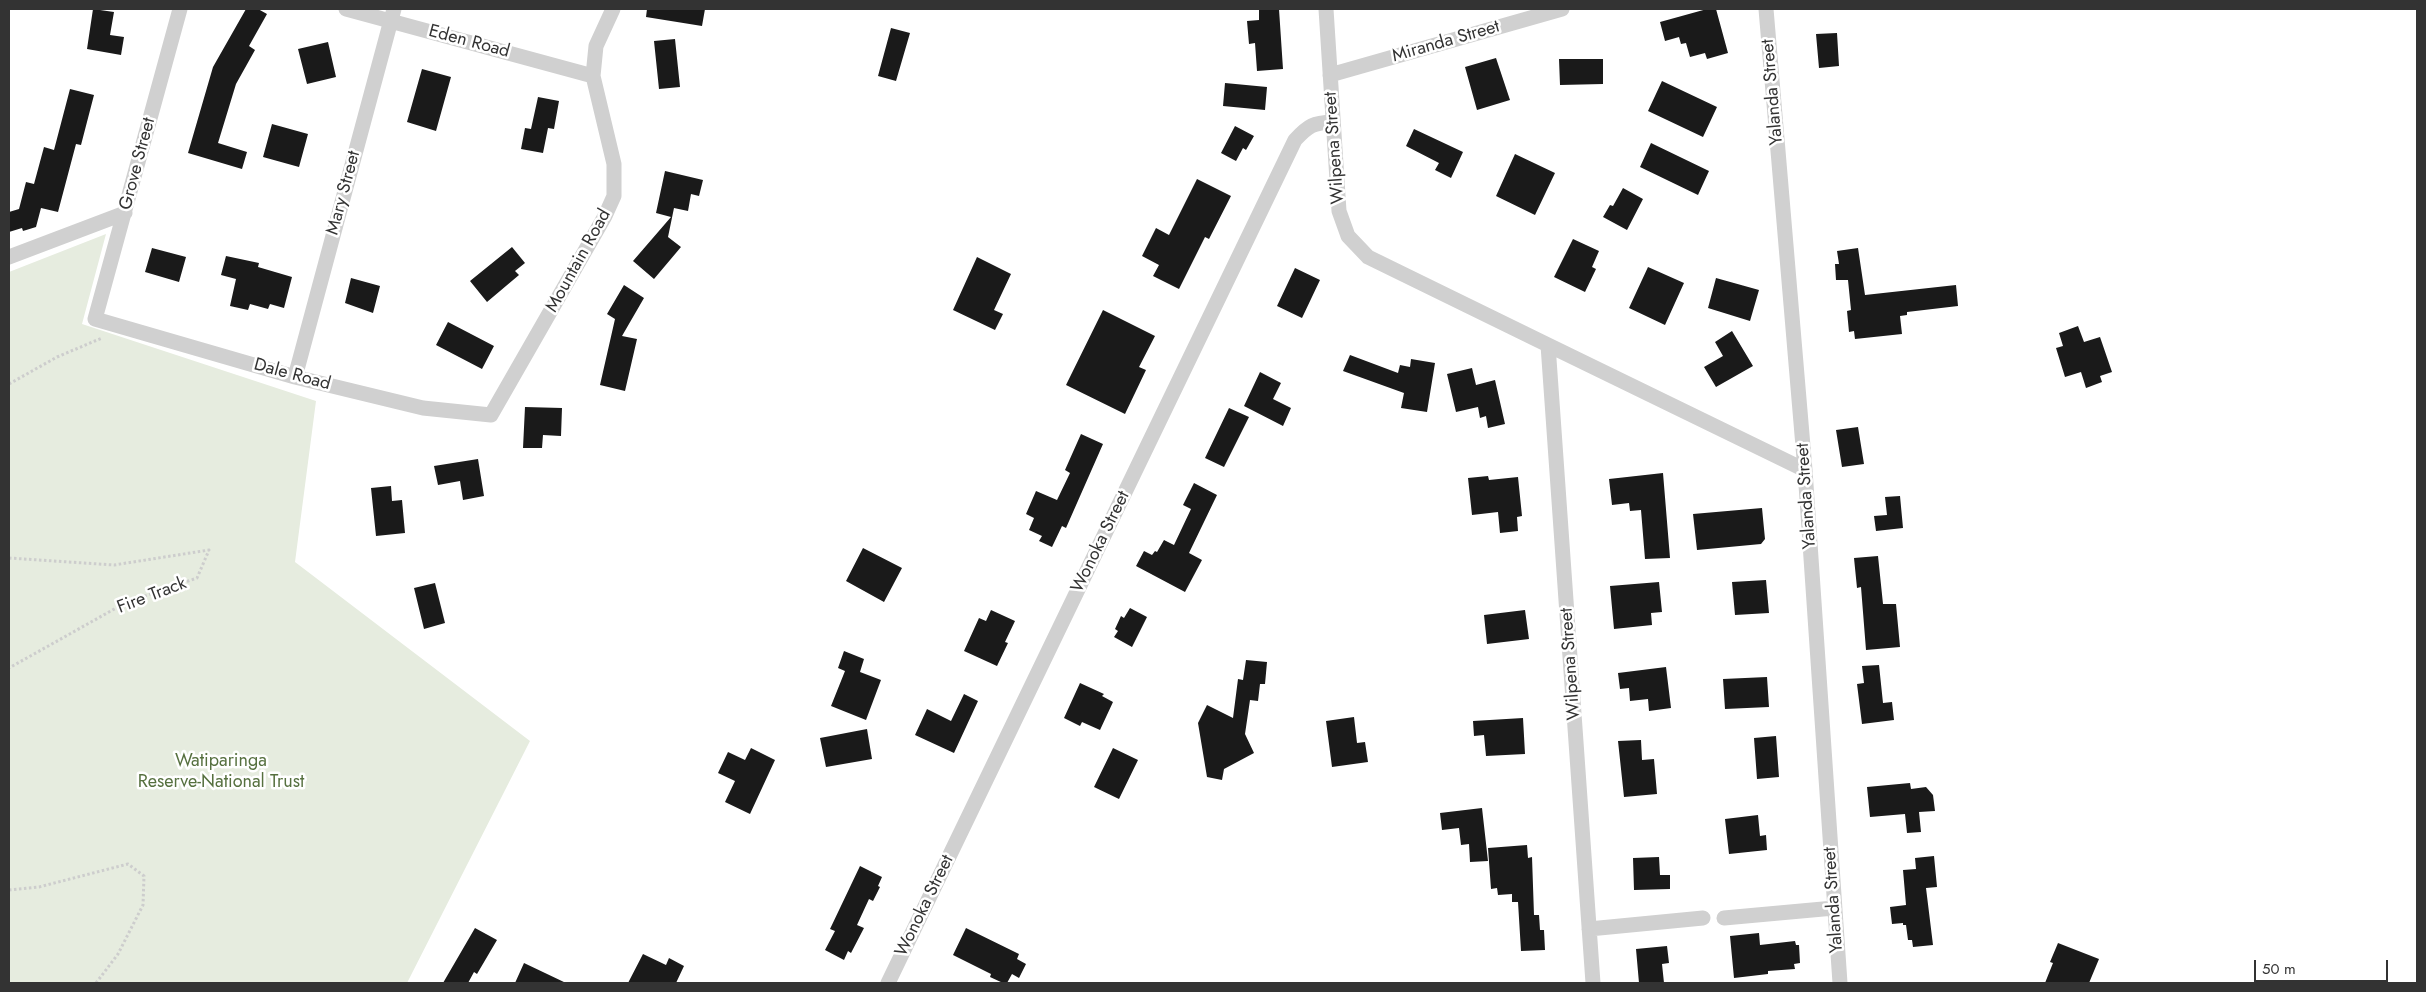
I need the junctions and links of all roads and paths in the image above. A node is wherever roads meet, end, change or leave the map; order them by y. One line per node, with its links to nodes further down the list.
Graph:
1 (180, 9): 11 (street, Grove Street)
2 (346, 9): 7 (street, Eden Road)
3 (613, 9): 9 (street, Mountain Road)
4 (1326, 9): 8 (street, Wilpena Street)
5 (1562, 9): 8 (street, Miranda Street)
6 (1766, 9): 19 (street, Yalanda Street)
7 (392, 15): 9 (street, Eden Road); 16 (street, Mary Street)
8 (1330, 75): 10 (street, Wilpena Street)
9 (593, 76): 18 (street, Mountain Road)
10 (1333, 122): 15 (street, Wilpena Street); 28 (street, Wonoka Street)
11 (125, 212): 12 (street); 13 (street, Grove Street)
12 (9, 257)
13 (95, 319): 14 (street, Dale Road)
14 (126, 328): 16 (street, Dale Road); 17 (path)
15 (1548, 346): 19 (street, Wilpena Street); 26 (street, Wilpena Street)
16 (295, 377): 18 (street, Dale Road)
17 (9, 384)
18 (491, 415)
19 (1805, 470): 23 (street, Yalanda Street)
20 (9, 558): 21 (path, Fire Track)
21 (9, 668)
22 (9, 890): 27 (path)
23 (1834, 908): 25 (street); 30 (street, Yalanda Street)
24 (1703, 918): 26 (street)
25 (1724, 918)
26 (1589, 929): 29 (street, Wilpena Street)
27 (96, 983)
28 (888, 983)
29 (1593, 983)
30 (1840, 983)

